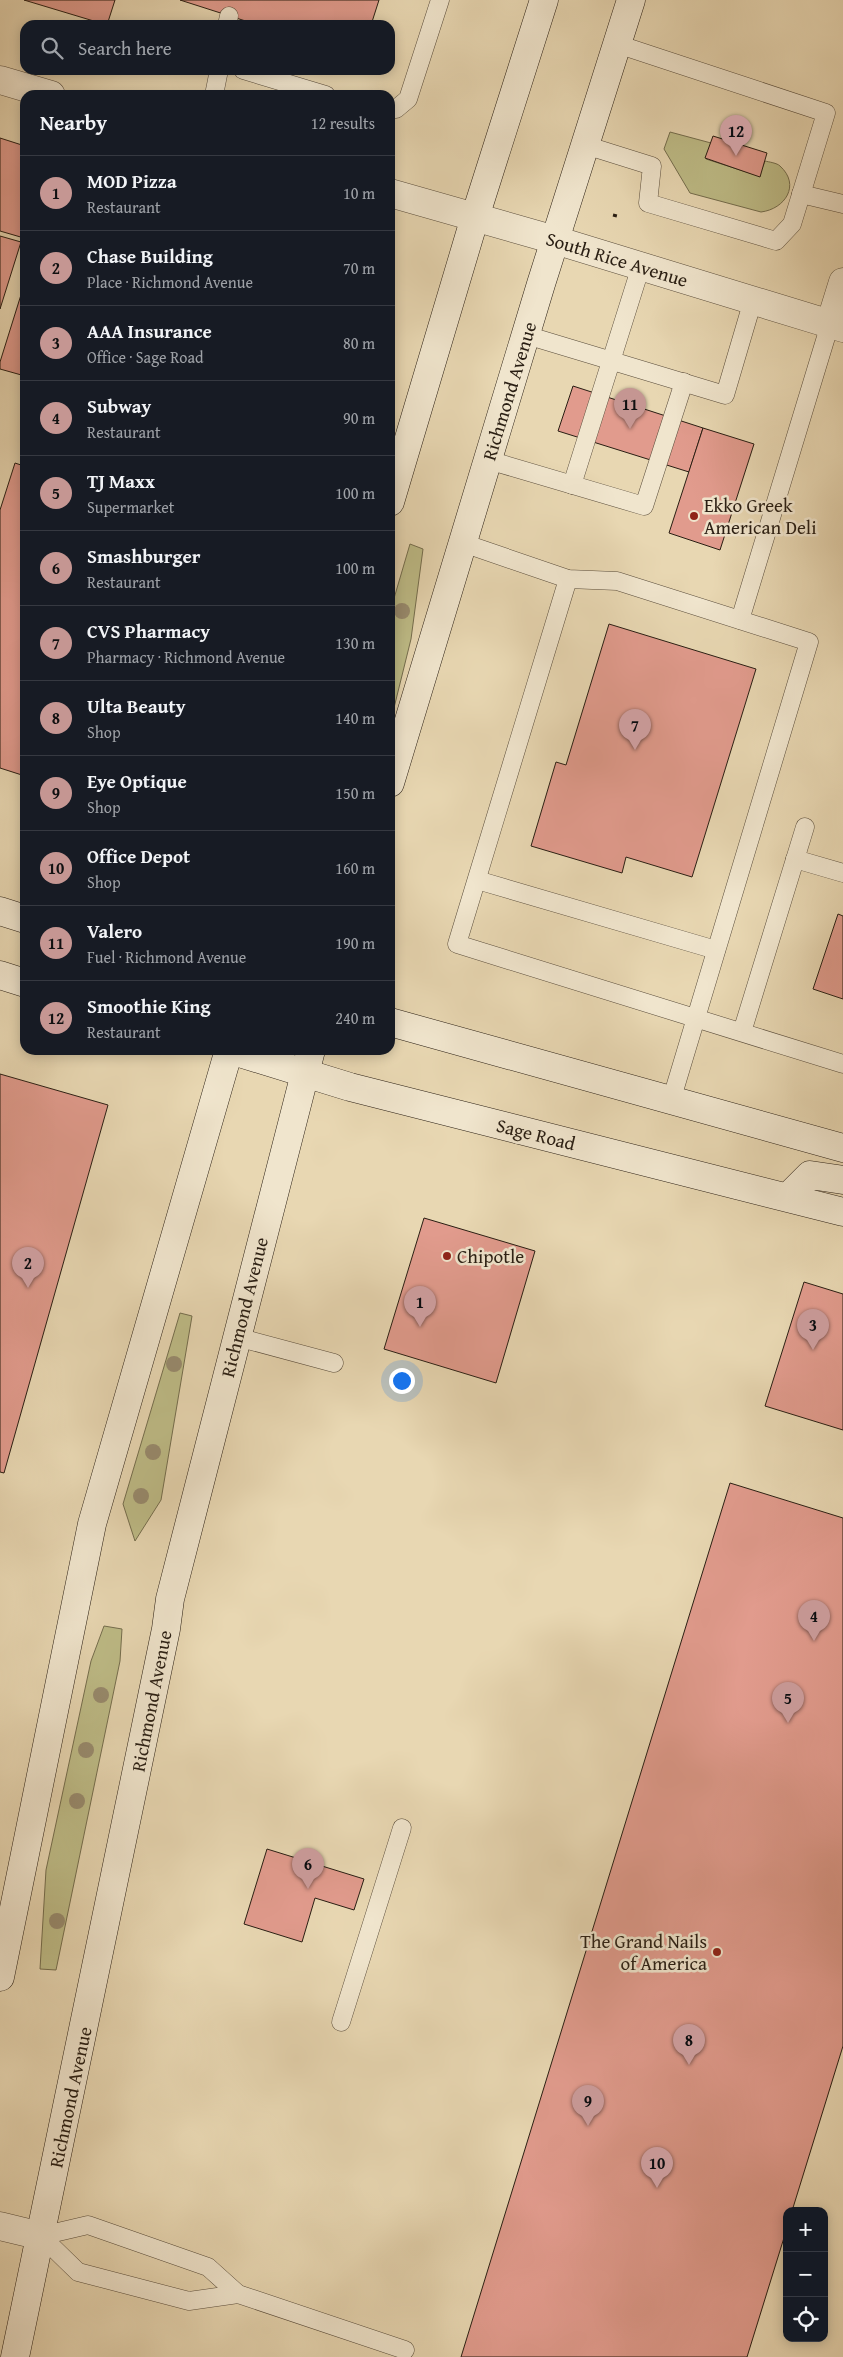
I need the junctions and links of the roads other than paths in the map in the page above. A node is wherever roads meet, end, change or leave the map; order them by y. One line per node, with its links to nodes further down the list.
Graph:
1 (440, 0): 11 (lane)
2 (544, 0): 16 (main road)
3 (631, 0): 4 (main road, Richmond Avenue)
4 (617, 44): 12 (main road, Richmond Avenue); 14 (lane)
5 (218, 75): 9 (lane)
6 (260, 75): 10 (lane)
7 (0, 80): 8 (main road)
8 (34, 90)
9 (215, 90)
10 (309, 90)
11 (395, 109)
12 (585, 145): 14 (lane); 17 (main road, Richmond Avenue)
13 (395, 194): 16 (main road, South Rice Avenue)
14 (801, 194): 15 (lane)
15 (843, 204)
16 (474, 217): 17 (main road, South Rice Avenue); 26 (main road)
17 (555, 240): 18 (main road, South Rice Avenue); 22 (main road, Richmond Avenue)
18 (641, 266): 20 (main road, South Rice Avenue); 23 (lane)
19 (843, 282): 21 (main road)
20 (753, 300): 21 (main road, South Rice Avenue); 24 (lane)
21 (837, 326): 30 (lane)
22 (526, 335): 23 (lane); 25 (main road, Richmond Avenue)
23 (611, 360): 24 (lane); 27 (lane)
24 (684, 382): 27 (lane)
25 (488, 460): 27 (lane); 28 (main road, Richmond Avenue)
26 (395, 485)
27 (572, 485)
28 (463, 543): 29 (lane); 31 (main road, Richmond Avenue)
29 (568, 578): 30 (lane); 35 (lane)
30 (740, 620): 38 (lane)
31 (395, 767)
32 (804, 827): 33 (lane)
33 (795, 859): 34 (lane); 43 (lane)
34 (843, 874)
35 (477, 880): 38 (lane); 41 (lane)
36 (0, 911): 37 (main road)
37 (20, 917)
38 (716, 950): 41 (lane)
39 (0, 975): 40 (main road)
40 (20, 981)
41 (695, 1017): 43 (lane); 48 (lane)
42 (395, 1023): 48 (main road)
43 (742, 1032): 47 (lane)
44 (229, 1055): 56 (main road)
45 (265, 1055): 46 (main road, Sage Road)
46 (308, 1061): 51 (main road, Sage Road); 53 (main road, Richmond Avenue)
47 (843, 1064)
48 (671, 1100): 49 (main road)
49 (843, 1148)
50 (843, 1180): 51 (main road)
51 (788, 1196): 52 (main road, Sage Road)
52 (843, 1212)
53 (236, 1337): 54 (lane); 59 (main road, Richmond Avenue)
54 (334, 1363)
55 (402, 1828): 57 (lane)
56 (0, 1977)
57 (341, 2022)
58 (0, 2226): 59 (main road)
59 (41, 2236): 60 (lane); 60 (lane); 62 (main road, Richmond Avenue)
60 (238, 2294): 61 (lane)
61 (405, 2350)
62 (15, 2357)

